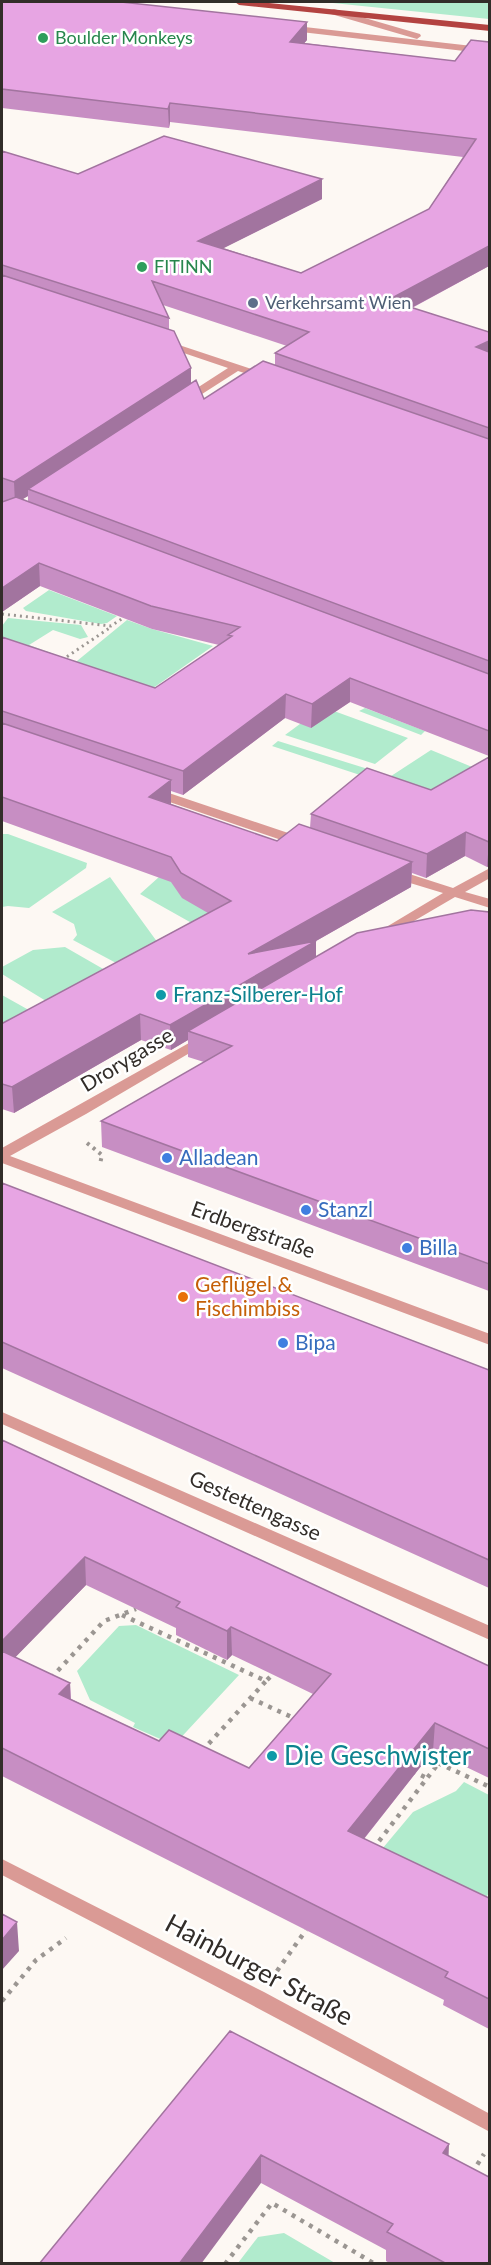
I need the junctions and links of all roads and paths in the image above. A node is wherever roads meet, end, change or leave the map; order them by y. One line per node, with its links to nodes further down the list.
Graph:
1 (239, 2): 2 (main road)
2 (328, 10): 4 (main road); 5 (street)
3 (273, 27): 5 (street)
4 (489, 28)
5 (447, 46): 6 (street)
6 (489, 51)
7 (158, 341): 8 (street)
8 (237, 367): 9 (street); 10 (street)
9 (281, 383)
10 (169, 411)
11 (2, 614): 13 (path)
12 (123, 618): 13 (path)
13 (111, 626): 14 (path)
14 (56, 664)
15 (146, 789): 16 (street)
16 (313, 846)
17 (380, 869): 19 (street)
18 (489, 872): 19 (street)
19 (450, 893): 20 (street); 21 (street)
20 (489, 904)
21 (372, 940)
22 (222, 1028): 24 (street, Drorygasse)
23 (84, 1142): 25 (path)
24 (2, 1156): 26 (street, Erdbergstraße)
25 (99, 1166)
26 (489, 1340)
27 (2, 1418): 30 (street, Gestettengasse)
28 (135, 1609): 29 (path)
29 (122, 1615): 32 (path); 33 (path)
30 (489, 1634)
31 (273, 1674): 32 (path)
32 (266, 1681): 34 (path)
33 (46, 1684)
34 (250, 1698): 35 (path); 36 (path)
35 (302, 1722)
36 (198, 1756)
37 (444, 1756): 38 (path)
38 (438, 1763): 40 (path); 41 (path)
39 (406, 1768): 40 (path)
40 (427, 1778): 42 (path)
41 (489, 1787)
42 (365, 1858)
43 (2, 1866): 46 (street, Hainburger Straße)
44 (306, 1930): 46 (path)
45 (64, 1939): 47 (path)
46 (257, 1998): 48 (street, Hainburger Straße)
47 (2, 2001)
48 (489, 2124)
49 (482, 2157): 50 (path)
50 (467, 2181)
51 (225, 2264): 52 (path)
52 (375, 2264)

